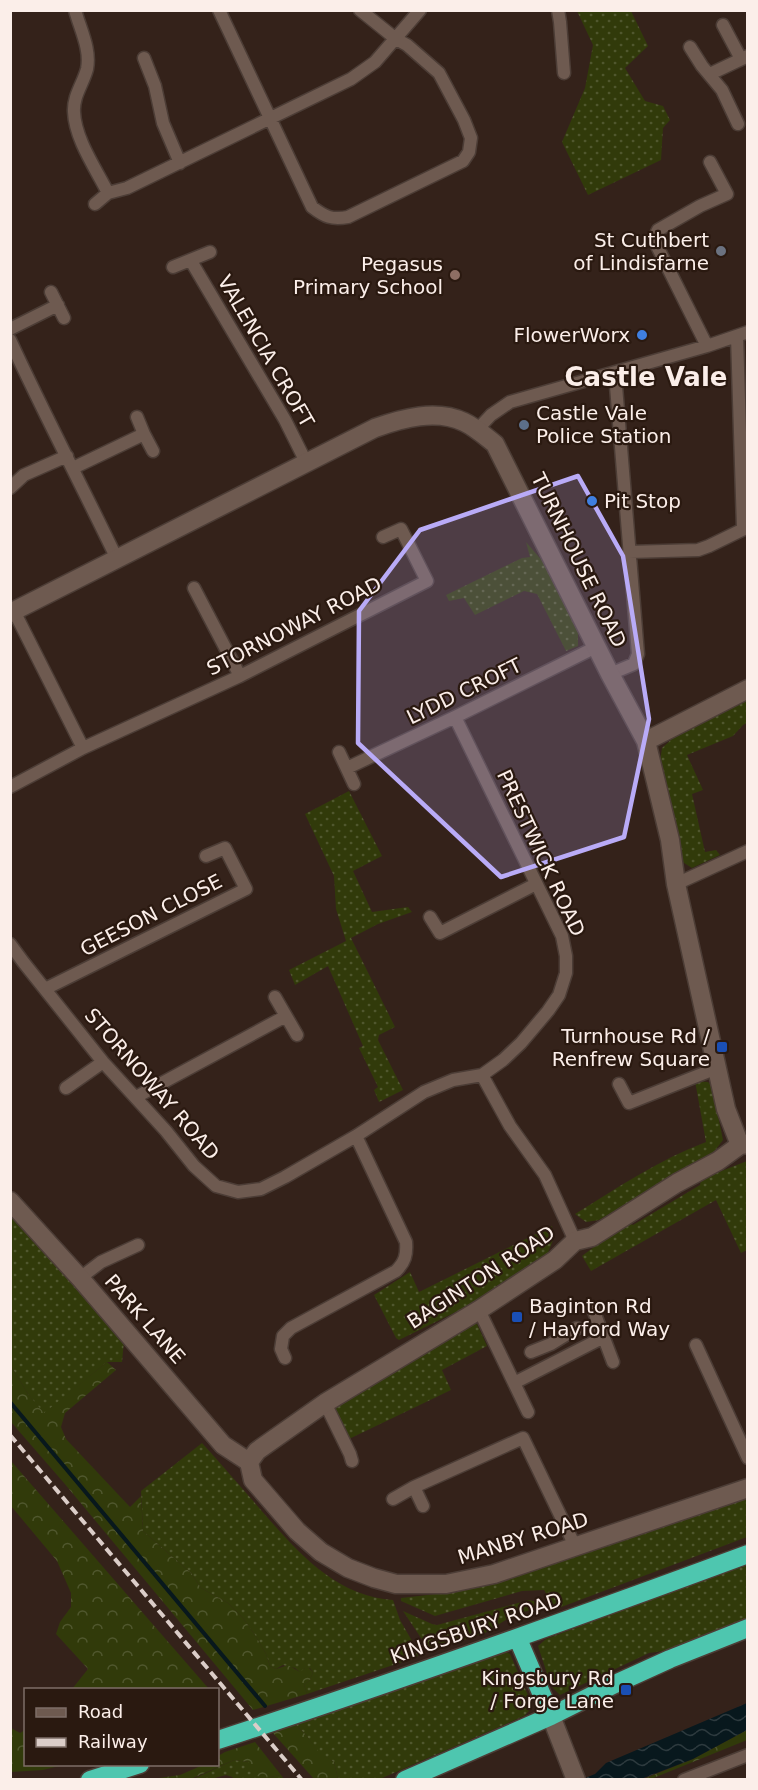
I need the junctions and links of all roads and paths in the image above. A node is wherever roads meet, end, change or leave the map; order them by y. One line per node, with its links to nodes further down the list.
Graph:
1 (75, 10): 17 (street)
2 (219, 10): 13 (street)
3 (360, 10): 7 (street)
4 (420, 10): 7 (street)
5 (558, 10): 11 (street)
6 (723, 25): 10 (street)
7 (396, 39): 13 (street); 13 (street)
8 (690, 47): 12 (street)
9 (144, 58): 16 (street)
10 (744, 58): 12 (street)
11 (564, 73)
12 (710, 74): 14 (street)
13 (271, 119): 16 (street)
14 (738, 124)
15 (710, 162): 28 (street)
16 (180, 163): 17 (street)
17 (108, 193): 18 (street)
18 (95, 204)
19 (210, 252): 20 (street, VALENCIA CROFT)
20 (191, 261): 21 (street, VALENCIA CROFT); 35 (street, VALENCIA CROFT)
21 (173, 267)
22 (51, 292): 23 (street)
23 (58, 305): 24 (street); 25 (street)
24 (64, 318)
25 (10, 329)
26 (742, 334): 28 (street); 38 (street)
27 (10, 340): 34 (street)
28 (707, 346): 29 (street)
29 (615, 374): 31 (street); 40 (street)
30 (137, 417): 32 (street)
31 (477, 430): 35 (street, TURNHOUSE ROAD); 44 (street, TURNHOUSE ROAD)
32 (144, 434): 33 (street); 36 (street)
33 (153, 451)
34 (67, 456): 36 (street); 37 (street)
35 (306, 462): 41 (street, TURNHOUSE ROAD)
36 (73, 468): 41 (street)
37 (10, 488)
38 (745, 527): 40 (street)
39 (382, 537): 46 (street, STORNOWAY ROAD)
40 (629, 552): 45 (street)
41 (117, 559): 43 (street, TURNHOUSE ROAD)
42 (194, 588): 46 (street)
43 (12, 612): 50 (street)
44 (596, 647): 45 (street, TURNHOUSE ROAD); 48 (street, LYDD CROFT)
45 (610, 674): 49 (street, TURNHOUSE ROAD)
46 (240, 676): 50 (street, STORNOWAY ROAD)
47 (747, 689): 49 (street)
48 (455, 717): 52 (street, LYDD CROFT); 57 (street, PRESTWICK ROAD)
49 (646, 741): 58 (street, TURNHOUSE ROAD)
50 (83, 748): 54 (street, STORNOWAY ROAD)
51 (339, 752): 52 (street)
52 (347, 768): 53 (street)
53 (354, 784)
54 (10, 788)
55 (747, 851): 58 (street)
56 (206, 856): 61 (street, GEESON CLOSE)
57 (536, 884): 59 (street); 67 (street, PRESTWICK ROAD)
58 (676, 884): 66 (street, TURNHOUSE ROAD)
59 (430, 917)
60 (10, 944): 61 (street, STORNOWAY ROAD)
61 (45, 989): 65 (street, STORNOWAY ROAD)
62 (276, 997): 63 (street)
63 (286, 1016): 64 (street); 70 (street)
64 (297, 1035)
65 (103, 1062): 69 (street); 70 (street, STORNOWAY ROAD)
66 (717, 1068): 68 (street); 72 (street, TURNHOUSE ROAD)
67 (482, 1076): 71 (street, STORNOWAY ROAD); 74 (street)
68 (619, 1084)
69 (66, 1088)
70 (136, 1097): 71 (street, STORNOWAY ROAD)
71 (356, 1136): 84 (street)
72 (744, 1145): 74 (street, BAGINTON ROAD)
73 (10, 1201): 76 (street, PARK LANE)
74 (575, 1241): 78 (street, BAGINTON ROAD)
75 (138, 1245): 76 (street)
76 (80, 1278): 92 (street, PARK LANE)
77 (593, 1309): 80 (street)
78 (479, 1310): 87 (street); 88 (street, BAGINTON ROAD)
79 (577, 1328): 81 (street)
80 (604, 1337): 85 (street); 86 (street)
81 (551, 1344): 83 (street); 85 (street)
82 (696, 1345): 90 (street)
83 (531, 1352)
84 (285, 1358)
85 (561, 1359): 87 (street)
86 (613, 1362)
87 (514, 1383): 89 (street)
88 (325, 1403): 91 (street); 92 (street, BAGINTON ROAD)
89 (528, 1412)
90 (747, 1458)
91 (352, 1461)
92 (249, 1462): 97 (street, MANBY ROAD)
93 (414, 1487): 95 (street); 96 (street); 97 (street)
94 (747, 1488): 97 (street, MANBY ROAD)
95 (393, 1499)
96 (423, 1506)
97 (575, 1546)
98 (747, 1554): 100 (highway, KINGSBURY ROAD)
99 (747, 1628): 101 (highway)
100 (518, 1638): 101 (highway); 102 (highway, KINGSBURY ROAD)
101 (551, 1716): 105 (street); 107 (highway)
102 (219, 1740)
103 (747, 1755): 108 (street)
104 (133, 1766): 106 (highway)
105 (574, 1773)
106 (90, 1779)
107 (405, 1779)
108 (684, 1779)

